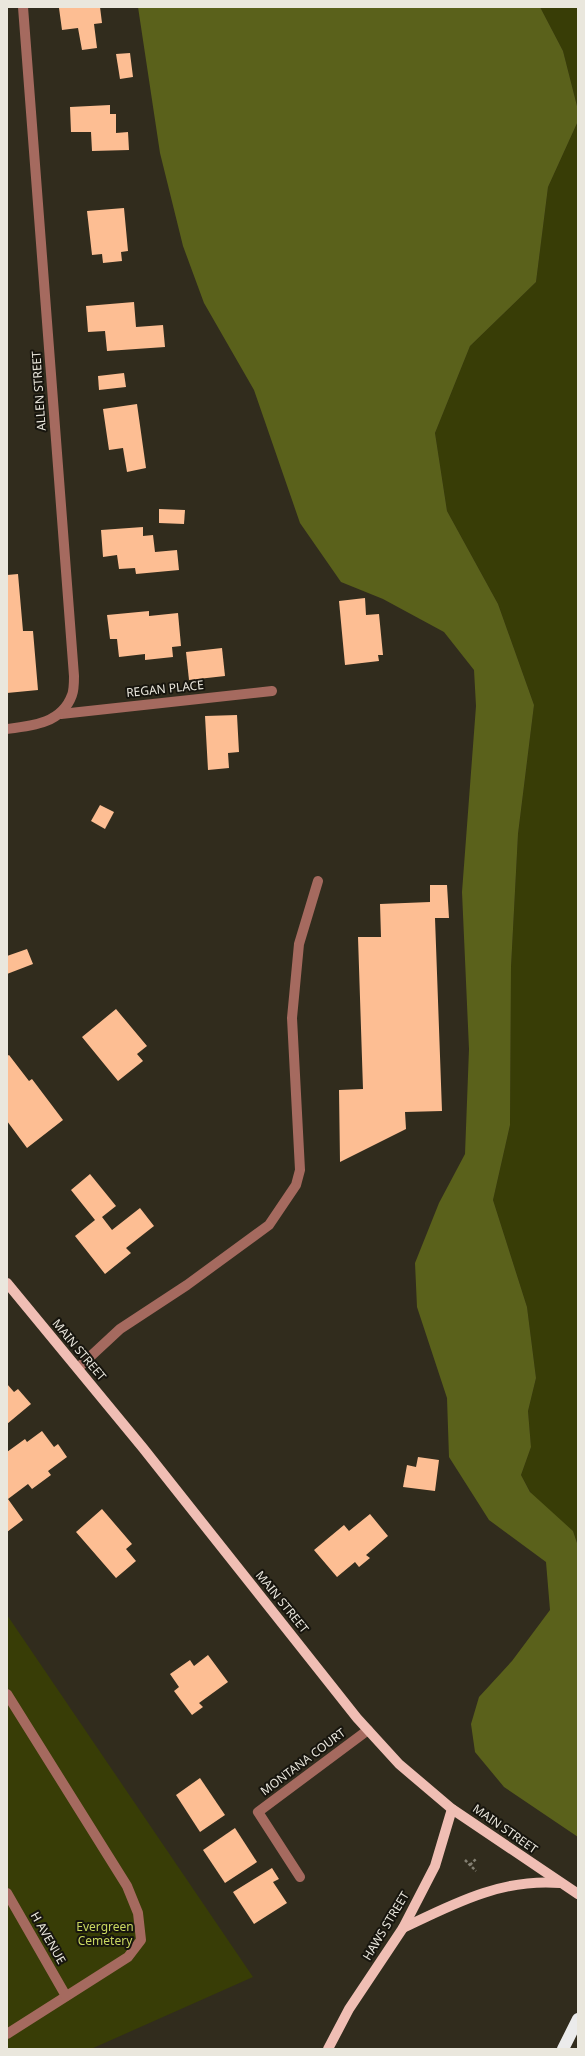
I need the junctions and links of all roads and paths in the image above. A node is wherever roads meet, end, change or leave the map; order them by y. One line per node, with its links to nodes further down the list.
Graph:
1 (23, 7): 3 (street, ALLEN STREET)
2 (272, 691): 3 (street, REGAN PLACE)
3 (61, 714): 4 (street)
4 (7, 729)
5 (318, 881): 7 (street)
6 (7, 1283): 7 (main road, MAIN STREET)
7 (78, 1368): 9 (main road, MAIN STREET)
8 (7, 1694): 20 (street)
9 (368, 1730): 10 (main road, MAIN STREET); 15 (street, MONTANA COURT)
10 (452, 1809): 16 (main road, MAIN STREET); 19 (main road, HAWS STREET)
11 (477, 1858): 13 (path)
12 (465, 1860): 13 (path)
13 (470, 1865): 14 (path)
14 (476, 1871)
15 (300, 1877)
16 (562, 1883): 18 (main road, MAIN STREET); 19 (main road)
17 (7, 1894): 20 (street, H AVENUE)
18 (578, 1894)
19 (403, 1928): 23 (main road, HAWS STREET)
20 (66, 1996): 22 (street)
21 (578, 2019): 24 (highway)
22 (7, 2034)
23 (328, 2049)
24 (563, 2049)

